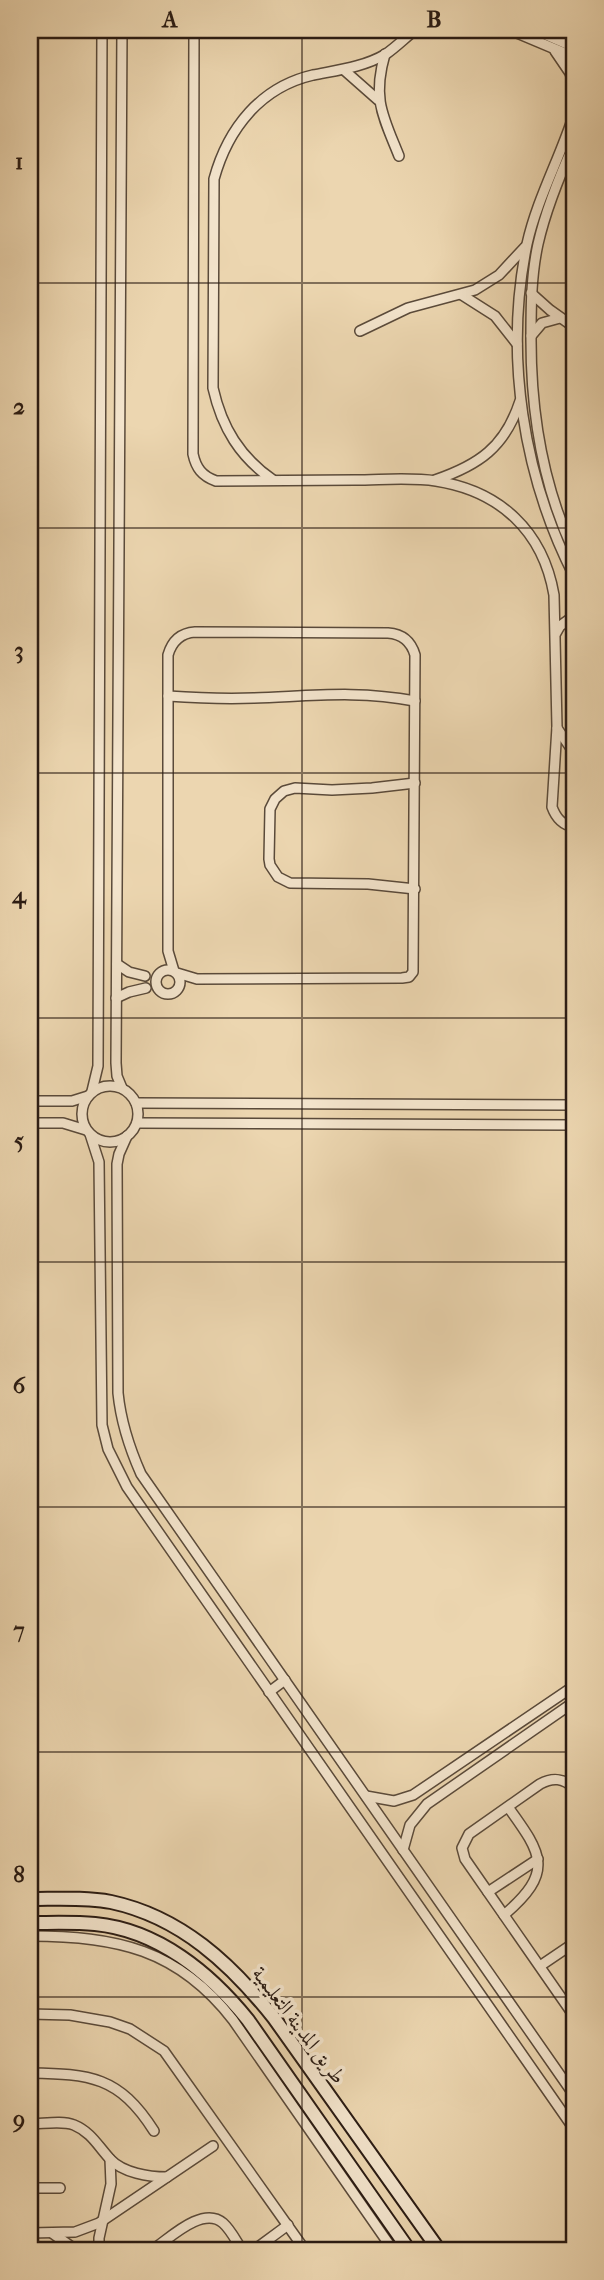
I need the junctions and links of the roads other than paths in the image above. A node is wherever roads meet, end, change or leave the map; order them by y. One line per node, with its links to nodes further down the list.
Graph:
1 (102, 30): 52 (street)
2 (122, 30): 45 (street)
3 (194, 30): 29 (street)
4 (415, 30): 9 (street)
5 (513, 30): 7 (street)
6 (535, 30): 8 (street)
7 (551, 47): 10 (street); 12 (street)
8 (574, 47)
9 (385, 54): 11 (street); 13 (street)
10 (574, 57)
11 (344, 70): 13 (street); 29 (street)
12 (574, 86)
13 (378, 100): 16 (street)
14 (574, 114): 17 (street)
15 (574, 144): 18 (street)
16 (400, 156)
17 (527, 243): 18 (street); 20 (street); 25 (street)
18 (537, 247): 19 (street)
19 (531, 293): 21 (street); 24 (street)
20 (462, 295): 23 (street); 25 (street)
21 (560, 318): 22 (street); 24 (street)
22 (574, 327)
23 (360, 331)
24 (531, 336): 26 (street)
25 (519, 346): 27 (street)
26 (531, 372): 27 (street); 32 (street)
27 (519, 374): 28 (street)
28 (521, 396): 30 (street); 31 (street)
29 (273, 480): 30 (street)
30 (433, 481): 33 (street)
31 (562, 551): 33 (street); 34 (street)
32 (574, 552)
33 (545, 559): 36 (street)
34 (574, 576)
35 (574, 616): 36 (street)
36 (555, 635): 39 (street)
37 (168, 696): 38 (street); 38 (street); 44 (street)
38 (415, 701): 41 (street)
39 (557, 727): 40 (street); 42 (street)
40 (574, 753)
41 (415, 783): 43 (street); 43 (street)
42 (574, 827)
43 (415, 889): 47 (street)
44 (168, 951): 46 (street); 48 (street)
45 (117, 964): 48 (street); 50 (street)
46 (175, 972): 47 (street); 48 (street); 49 (street)
47 (197, 979): 49 (street)
48 (153, 981): 49 (street); 50 (street)
49 (179, 987)
50 (117, 998): 51 (street)
51 (122, 1087): 52 (street); 54 (street)
52 (90, 1094): 53 (street); 59 (street)
53 (30, 1101)
54 (136, 1103): 55 (street); 57 (street)
55 (574, 1105)
56 (30, 1123): 59 (street)
57 (137, 1124): 58 (street); 60 (street)
58 (574, 1125)
59 (88, 1132): 60 (street); 63 (street)
60 (127, 1136): 61 (street)
61 (285, 1680): 63 (street); 66 (street)
62 (574, 1686): 66 (street)
63 (269, 1692): 82 (street)
64 (574, 1702): 68 (street)
65 (574, 1788): 67 (street)
66 (365, 1796): 68 (street)
67 (508, 1807): 69 (street); 70 (street)
68 (403, 1850): 80 (street)
69 (538, 1859): 70 (street); 72 (street)
70 (488, 1892): 72 (street)
71 (30, 1899): 94 (street, طريق المدينة التعليمية)
72 (504, 1915): 76 (street)
73 (30, 1923): 101 (street, طريق المدينة التعليمية)
74 (30, 1936): 100 (street)
75 (574, 1943): 76 (street)
76 (540, 1966): 78 (street)
77 (30, 2014): 90 (street)
78 (574, 2015)
79 (30, 2073): 83 (street)
80 (574, 2095)
81 (30, 2124): 85 (street)
82 (574, 2129)
83 (154, 2132)
84 (213, 2146): 86 (street)
85 (110, 2159): 86 (street); 89 (street)
86 (167, 2177): 89 (street)
87 (30, 2188): 88 (street)
88 (60, 2188)
89 (103, 2221): 92 (street); 96 (street)
90 (288, 2225): 98 (street); 99 (street)
91 (30, 2233): 92 (street)
92 (51, 2233): 95 (street)
93 (155, 2248): 97 (street)
94 (434, 2249)
95 (76, 2250)
96 (99, 2250)
97 (242, 2250)
98 (254, 2250)
99 (304, 2250)
100 (393, 2250)
101 (409, 2250)

